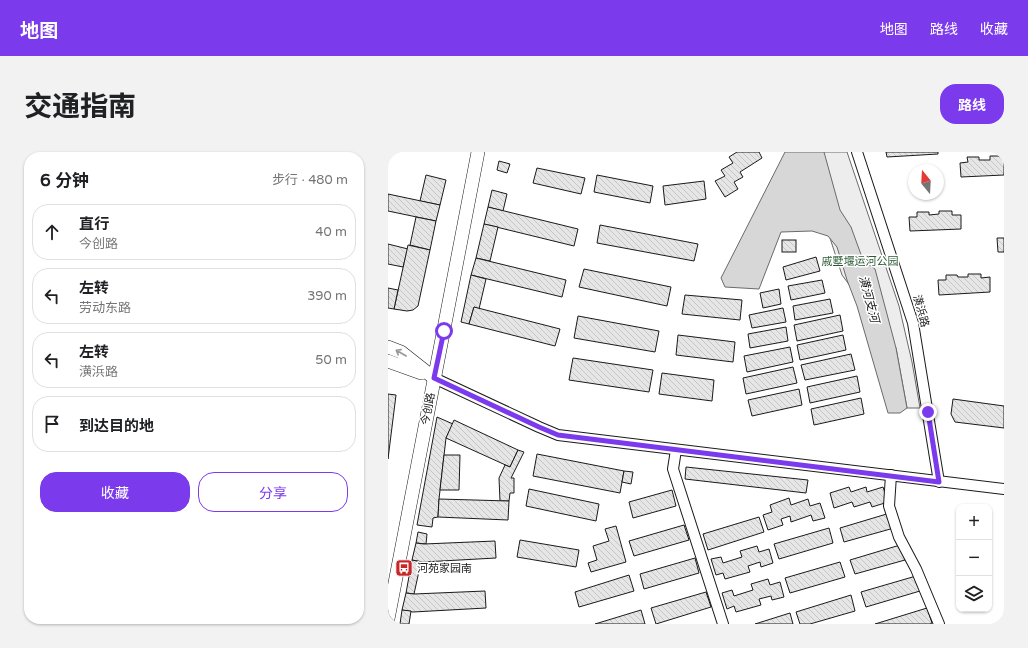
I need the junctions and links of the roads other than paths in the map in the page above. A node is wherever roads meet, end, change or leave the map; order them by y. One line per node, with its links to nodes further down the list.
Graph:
1 (478, 152): 5 (main road, 今创路)
2 (857, 152): 8 (street, 潢浜路)
3 (388, 347): 5 (main road, one-way to 3)
4 (388, 361): 5 (main road)
5 (434, 378): 6 (street); 10 (main road, 今创路)
6 (676, 450): 7 (street); 11 (street)
7 (891, 475): 8 (street); 12 (street)
8 (939, 482): 9 (street)
9 (1004, 489)
10 (388, 619)
11 (723, 624)
12 (939, 624)

